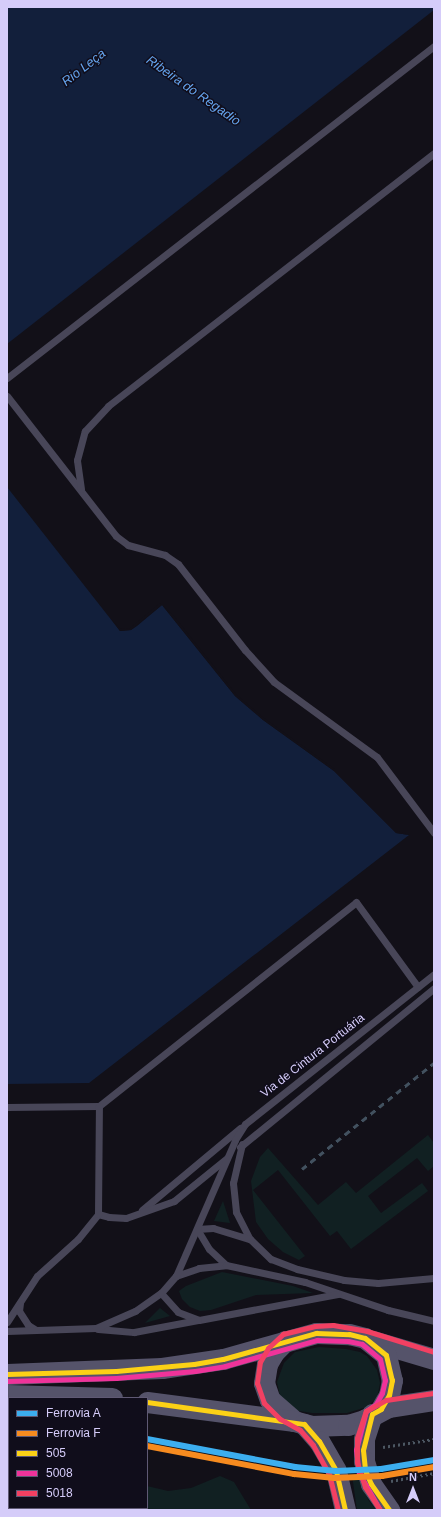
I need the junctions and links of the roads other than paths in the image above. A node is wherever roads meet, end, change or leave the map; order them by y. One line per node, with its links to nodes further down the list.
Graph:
1 (434, 46): 3 (lane)
2 (434, 153): 5 (lane)
3 (7, 378)
4 (7, 396): 5 (lane)
5 (81, 491): 6 (lane)
6 (434, 833)
7 (434, 974): 8 (lane, Via de Cintura Portuária)
8 (418, 987): 10 (lane); 12 (lane, Via de Cintura Portuária)
9 (434, 988): 13 (lane, Via de Cintura Portuária)
10 (99, 1106): 11 (lane); 17 (lane)
11 (7, 1107)
12 (245, 1124): 14 (lane, Via de Cintura Portuária); 16 (lane)
13 (242, 1144): 14 (lane); 15 (lane, Via de Cintura Portuária); 19 (lane)
14 (228, 1157): 15 (lane, Via de Cintura Portuária); 16 (lane)
15 (223, 1168): 18 (lane, Via de Cintura Portuária)
16 (141, 1211): 17 (lane)
17 (98, 1214): 25 (lane)
18 (197, 1229): 19 (lane); 20 (lane); 21 (lane, Via de Cintura Portuária)
19 (250, 1239): 22 (lane)
20 (226, 1264): 21 (lane); 24 (lane)
21 (176, 1276): 23 (lane, Via de Cintura Portuária)
22 (434, 1278)
23 (161, 1293): 26 (lane); 29 (lane, Via de Cintura Portuária)
24 (339, 1294): 26 (lane); 27 (lane)
25 (20, 1302): 28 (lane); 30 (lane)
26 (200, 1320): 29 (lane)
27 (434, 1321)
28 (7, 1322)
29 (96, 1328): 30 (lane, Via de Cintura Portuária)
30 (36, 1330): 31 (lane, Via de Cintura Portuária)
31 (7, 1331)
32 (366, 1338): 33 (main road); 34 (main road); 40 (main road)
33 (285, 1341): 35 (main road); 41 (main road)
34 (434, 1359)
35 (7, 1374)
36 (7, 1395): 37 (main road)
37 (77, 1397)
38 (434, 1400): 40 (main road)
39 (148, 1402): 41 (main road)
40 (377, 1412): 41 (main road); 43 (main road)
41 (299, 1423): 42 (main road)
42 (346, 1510)
43 (389, 1510)

